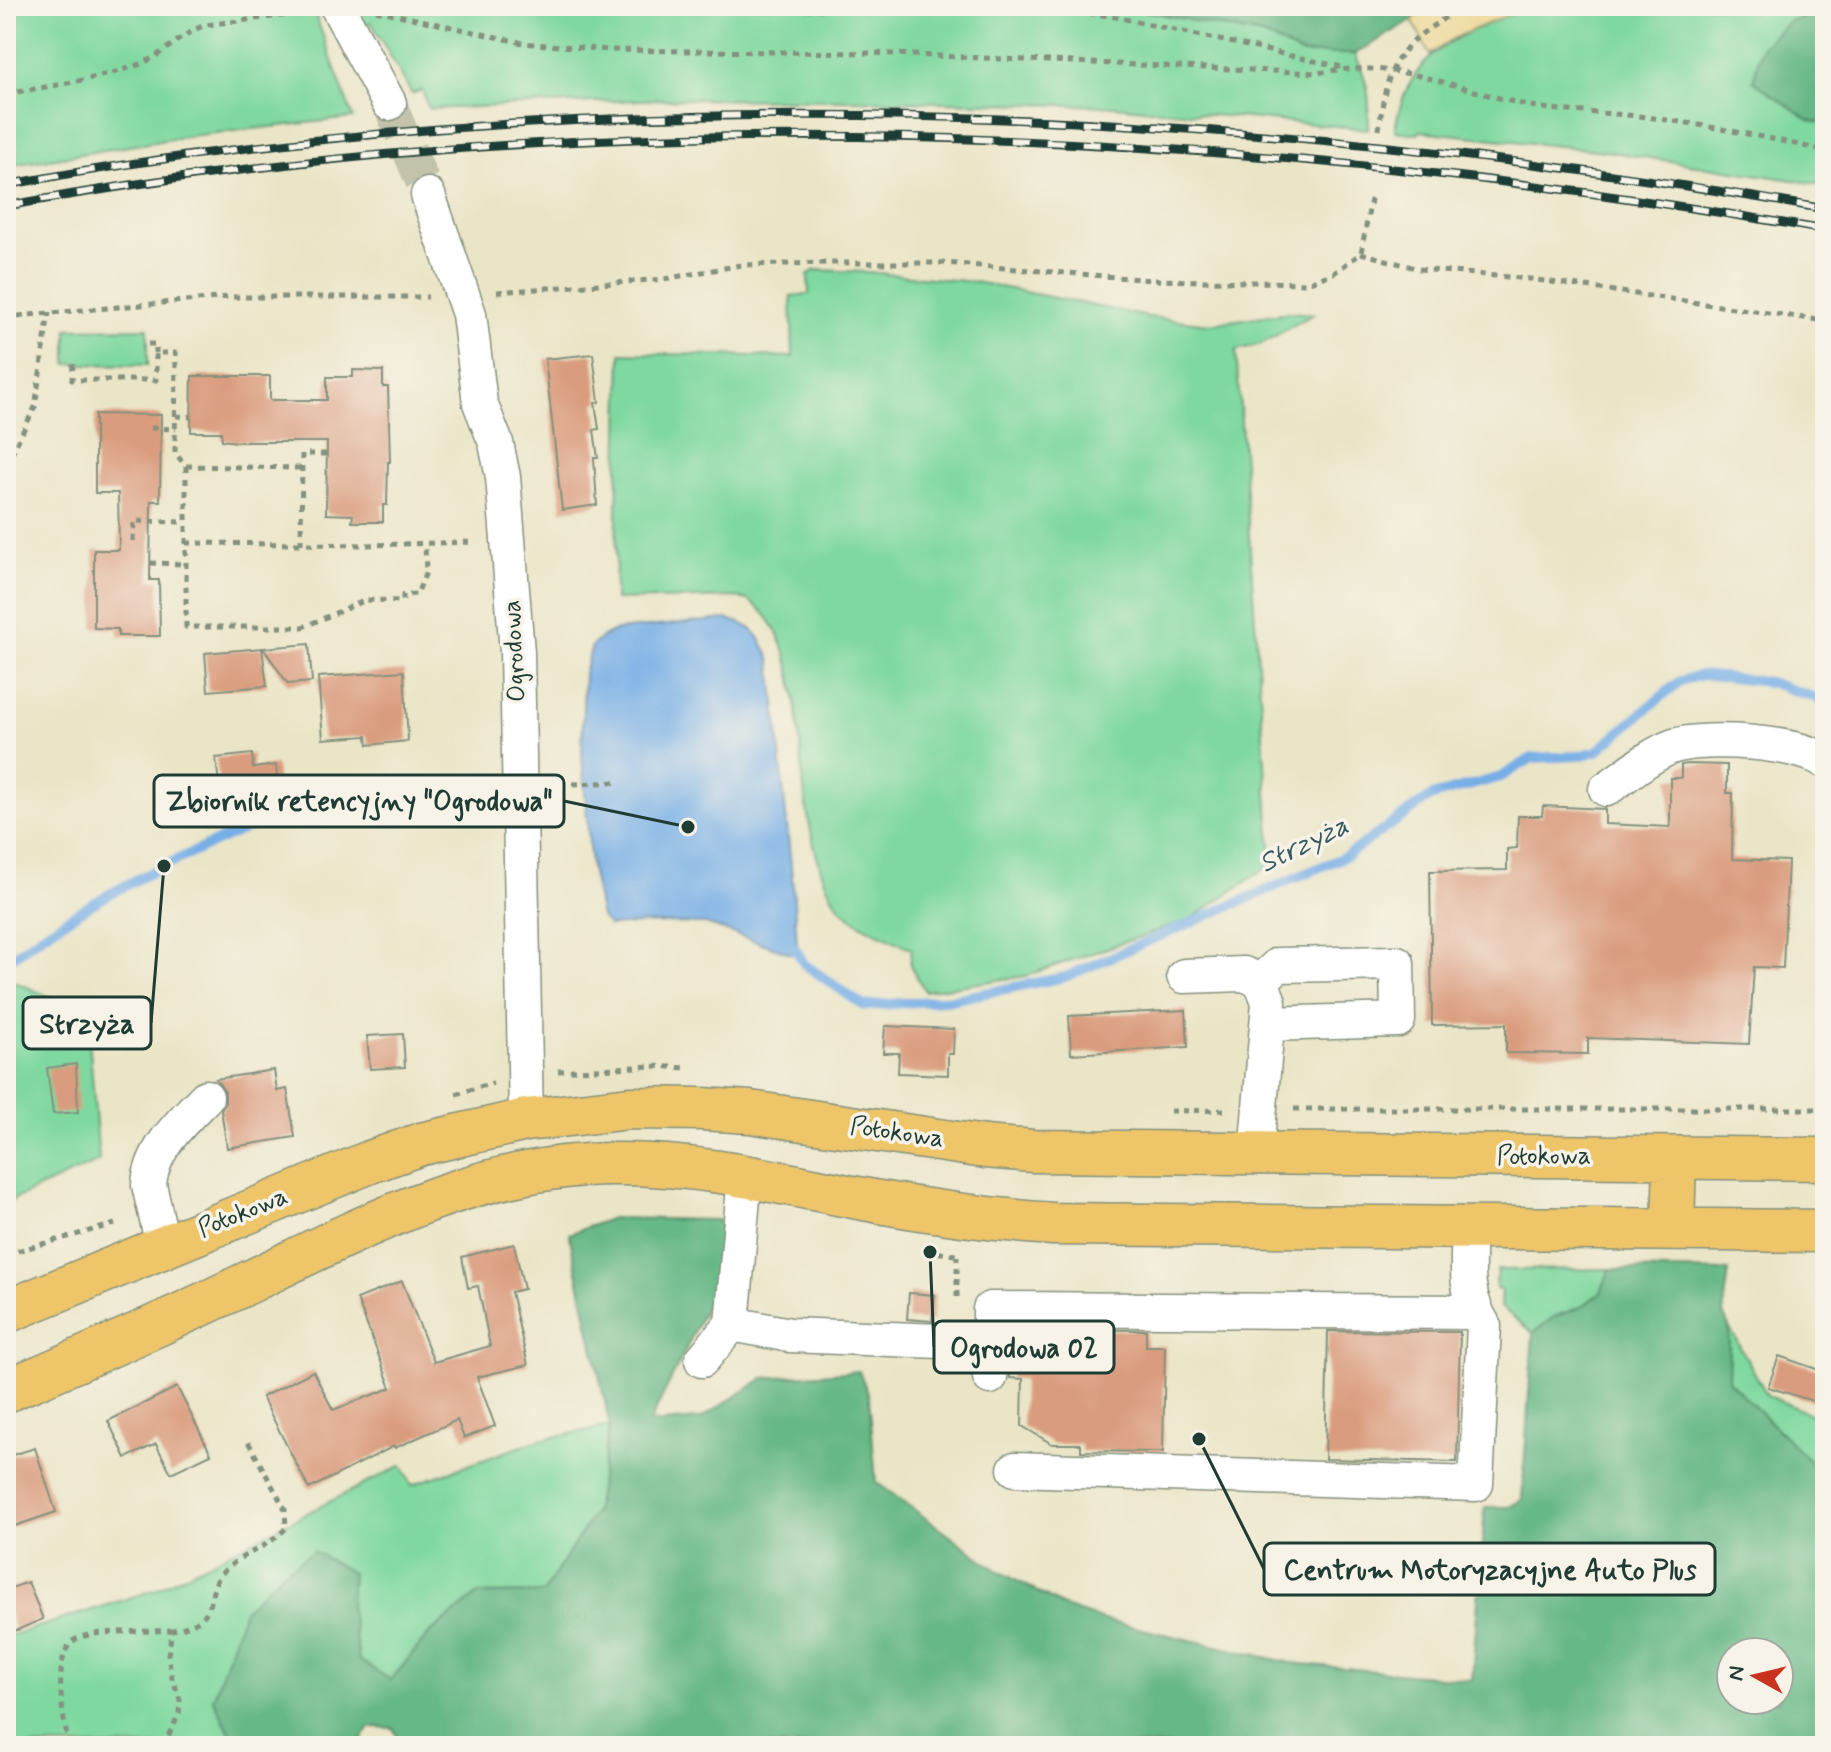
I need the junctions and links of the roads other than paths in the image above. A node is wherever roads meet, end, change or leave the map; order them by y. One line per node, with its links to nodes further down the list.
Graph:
1 (338, 7): 2 (street)
2 (389, 103)
3 (428, 195): 11 (street, Ogrodowa)
4 (1825, 761): 5 (street)
5 (1606, 789)
6 (1184, 976): 7 (street)
7 (1261, 981): 8 (street); 8 (street)
8 (1268, 1024): 12 (street)
9 (206, 1097): 16 (street)
10 (750, 1112): 11 (main road, Potokowa); 12 (main road, Potokowa); 15 (main road)
11 (526, 1120): 16 (main road, Potokowa)
12 (1256, 1154): 13 (main road, Potokowa)
13 (1675, 1158): 14 (main road, Potokowa); 18 (main road)
14 (1825, 1159)
15 (745, 1175): 17 (main road); 22 (street); 26 (main road)
16 (158, 1227): 20 (main road, Potokowa)
17 (1469, 1227): 18 (main road); 21 (street)
18 (1673, 1229): 19 (main road)
19 (1819, 1234)
20 (6, 1312)
21 (1475, 1312): 23 (street); 27 (street)
22 (732, 1324): 23 (street); 24 (street)
23 (990, 1343): 25 (street)
24 (702, 1360)
25 (990, 1377)
26 (6, 1391)
27 (1015, 1469)

